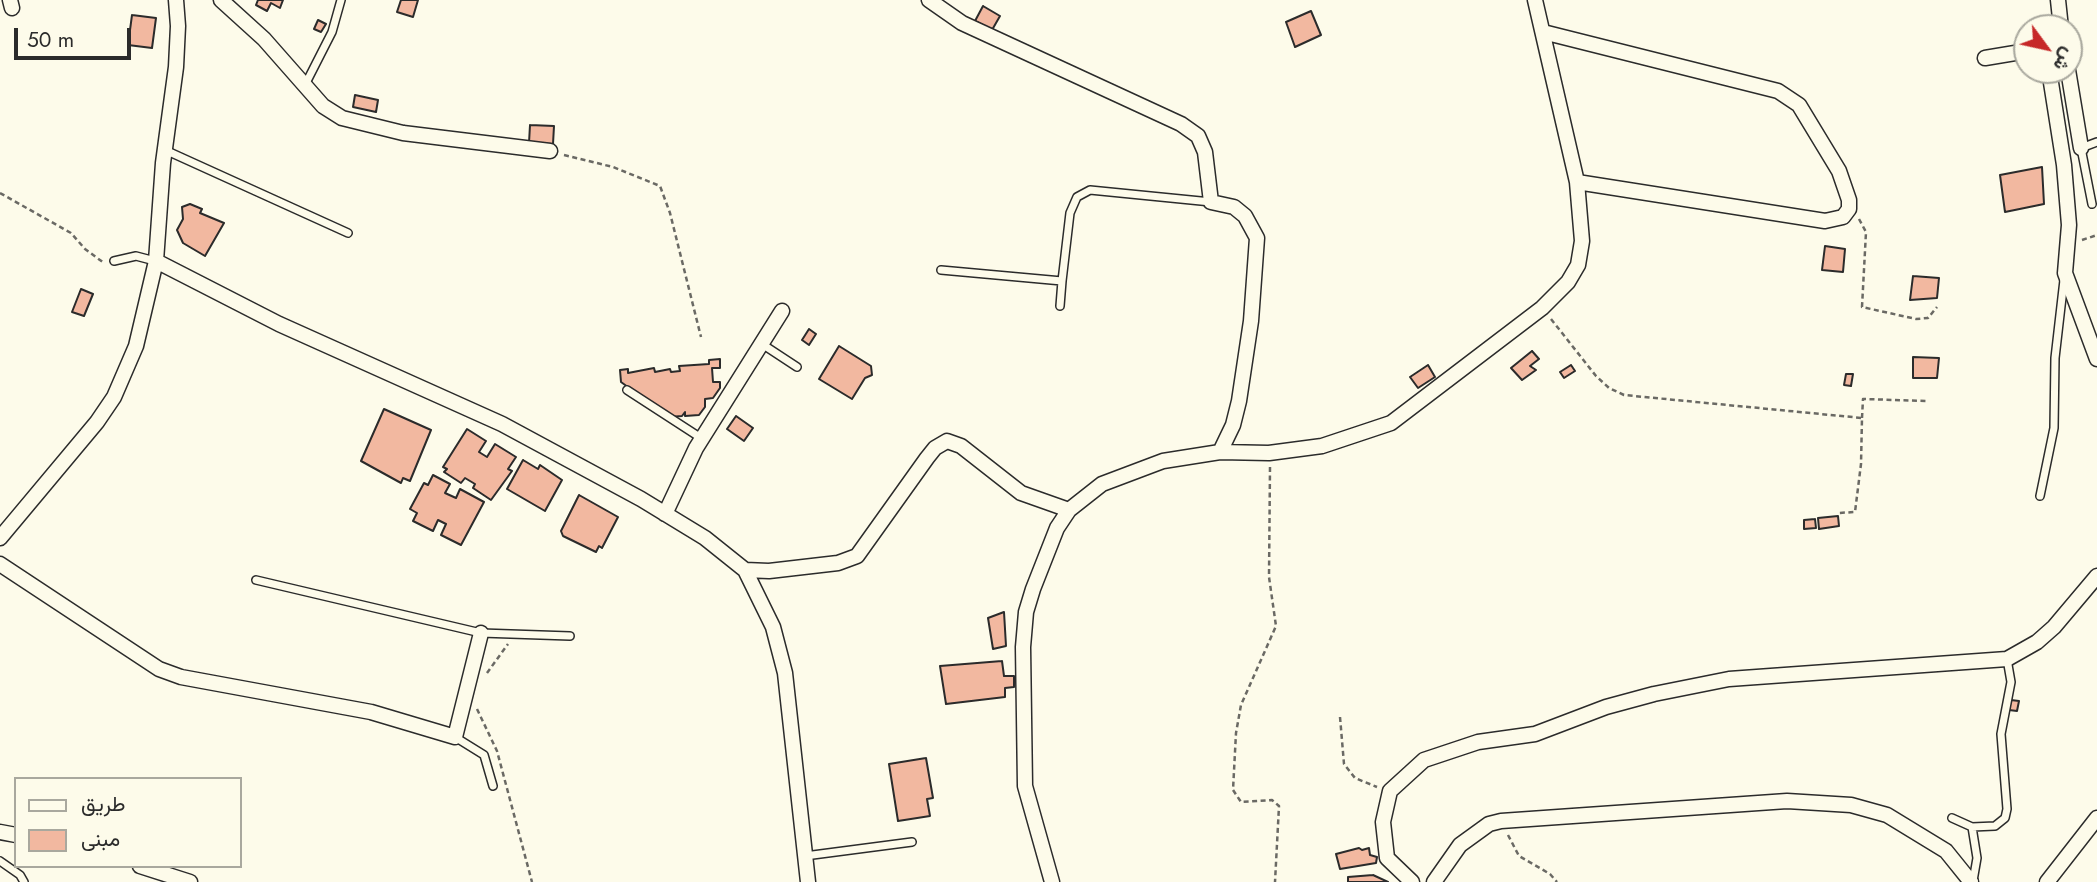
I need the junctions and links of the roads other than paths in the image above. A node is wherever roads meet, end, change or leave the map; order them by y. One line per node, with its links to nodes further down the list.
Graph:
1 (176, 0): 14 (street)
2 (221, 0): 11 (street)
3 (341, 0): 11 (lane)
4 (929, 0): 17 (street)
5 (1535, 0): 6 (street)
6 (1544, 32): 16 (street); 16 (street)
7 (2013, 53): 8 (street)
8 (1984, 58)
9 (2051, 84): 23 (street)
10 (2070, 84): 13 (street)
11 (304, 86): 15 (street)
12 (2097, 142): 13 (lane)
13 (2081, 148): 18 (lane)
14 (164, 150): 19 (lane); 21 (street)
15 (550, 151)
16 (1577, 182): 32 (street)
17 (1211, 202): 24 (lane); 32 (street)
18 (2092, 204)
19 (348, 233)
20 (114, 261): 21 (lane)
21 (156, 261): 35 (street); 36 (street)
22 (941, 270): 24 (lane)
23 (2065, 273): 28 (street); 33 (lane)
24 (1062, 281): 25 (lane)
25 (1060, 306)
26 (782, 311): 27 (street)
27 (761, 344): 29 (lane); 31 (street)
28 (2097, 359)
29 (797, 367)
30 (627, 390): 31 (lane)
31 (702, 439): 35 (street)
32 (1220, 452): 34 (street)
33 (2040, 496)
34 (1069, 510): 38 (street); 56 (street)
35 (664, 514): 38 (street)
36 (0, 538)
37 (0, 564): 44 (street)
38 (745, 570): 50 (street)
39 (2097, 576): 43 (street)
40 (256, 580): 41 (lane)
41 (481, 633): 42 (lane); 44 (street)
42 (570, 636)
43 (2007, 659): 48 (lane); 57 (street)
44 (455, 737): 45 (lane)
45 (493, 786)
46 (1952, 818): 48 (lane)
47 (2097, 818): 60 (street)
48 (1972, 827): 59 (lane)
49 (912, 842): 50 (lane)
50 (805, 856): 55 (street)
51 (0, 861): 53 (lane)
52 (146, 868): 54 (street)
53 (24, 882)
54 (190, 882)
55 (808, 882)
56 (1052, 882)
57 (1412, 882)
58 (1434, 882): 59 (street)
59 (1972, 882)
60 (2047, 882)

